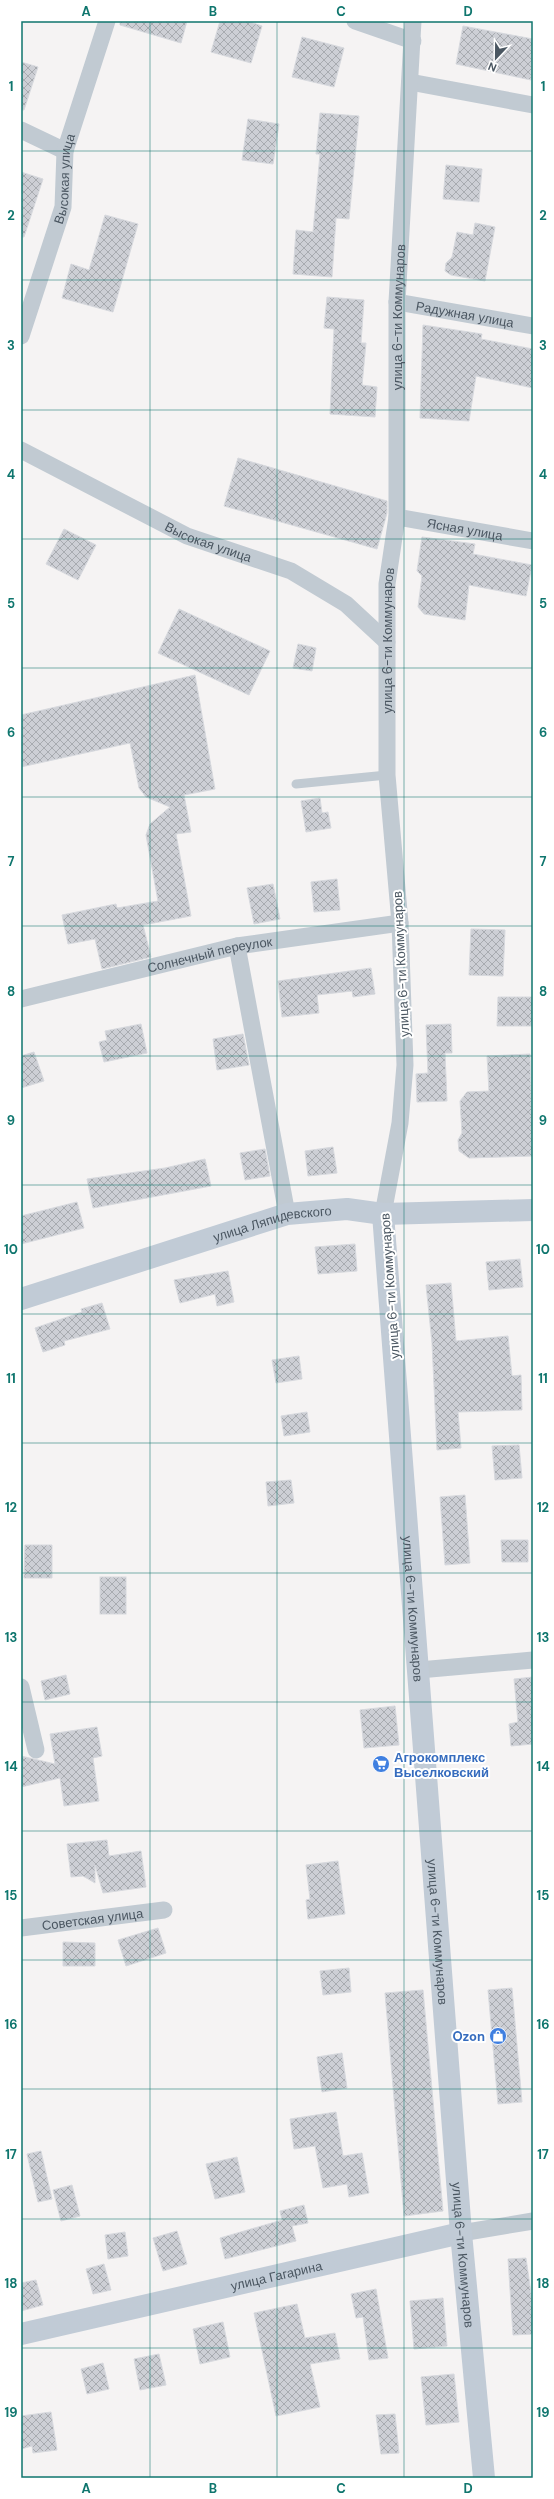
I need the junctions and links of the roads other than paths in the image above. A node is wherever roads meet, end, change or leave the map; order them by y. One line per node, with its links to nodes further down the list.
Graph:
1 (107, 21): 8 (street, Высокая улица)
2 (355, 21): 4 (street)
3 (413, 21): 4 (street, улица 6-ти Коммунаров)
4 (413, 41): 5 (street, улица 6-ти Коммунаров)
5 (410, 82): 6 (street); 9 (street, улица 6-ти Коммунаров)
6 (533, 105)
7 (21, 130): 8 (street)
8 (65, 151): 11 (street, Высокая улица)
9 (397, 302): 10 (street, Радужная улица); 13 (street, улица 6-ти Коммунаров)
10 (533, 326)
11 (21, 336)
12 (21, 450): 15 (street, Высокая улица)
13 (397, 517): 14 (street, Ясная улица); 15 (street, улица 6-ти Коммунаров)
14 (533, 541)
15 (387, 642): 16 (street, улица 6-ти Коммунаров)
16 (387, 775): 17 (lane); 18 (street, улица 6-ти Коммунаров)
17 (296, 784)
18 (400, 923): 19 (street, Солнечный переулок); 23 (street, улица 6-ти Коммунаров)
19 (237, 946): 20 (street, Солнечный переулок); 22 (street)
20 (21, 998)
21 (533, 1210): 23 (main road, улица Ляпидевского)
22 (287, 1214): 23 (main road, улица Ляпидевского); 24 (main road, улица Ляпидевского)
23 (383, 1214): 26 (main road, улица 6-ти Коммунаров)
24 (21, 1299)
25 (533, 1660): 26 (street)
26 (419, 1670): 32 (main road, улица 6-ти Коммунаров)
27 (21, 1688): 28 (street)
28 (36, 1750)
29 (164, 1910): 30 (street, Советская улица)
30 (21, 1928)
31 (533, 2221): 32 (street, улица Гагарина)
32 (461, 2233): 33 (main road, улица Гагарина); 34 (main road, улица 6-ти Коммунаров)
33 (21, 2334)
34 (484, 2478)

